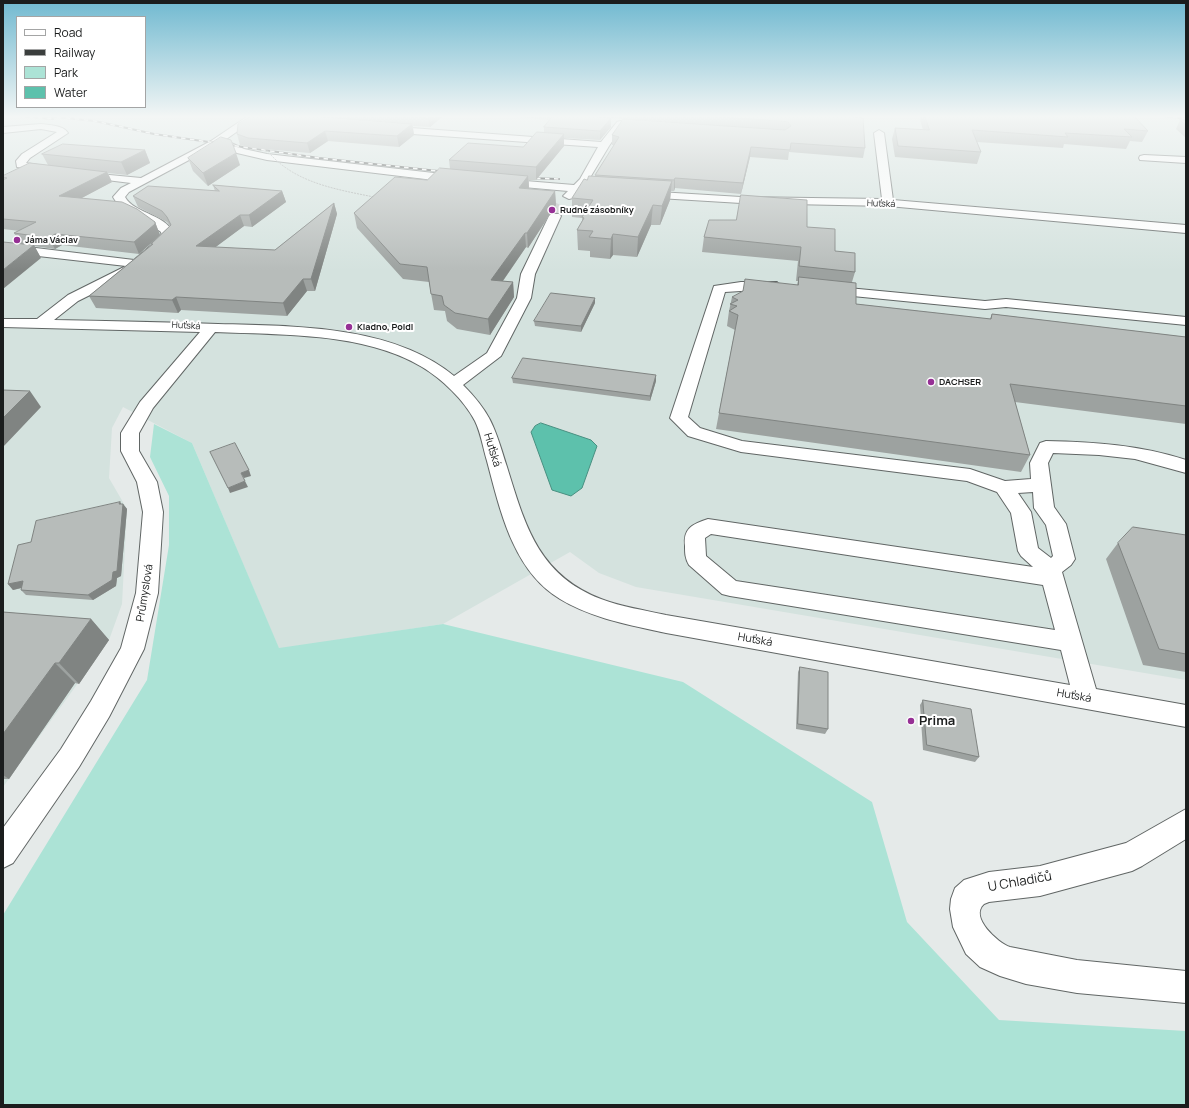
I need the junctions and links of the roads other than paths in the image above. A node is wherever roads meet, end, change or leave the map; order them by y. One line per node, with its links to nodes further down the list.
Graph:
1 (38, 168): 7 (street)
2 (168, 168): 7 (street)
3 (351, 168): 6 (street)
4 (591, 168): 9 (street)
5 (884, 168): 12 (street)
6 (473, 180)
7 (143, 181): 15 (street)
8 (489, 181): 9 (street)
9 (581, 190): 10 (street); 22 (street)
10 (618, 192)
11 (633, 193): 12 (street, Huťská)
12 (888, 203): 13 (street, Huťská)
13 (1186, 229)
14 (3, 248): 15 (street)
15 (138, 264): 20 (street)
16 (786, 286): 25 (street)
17 (810, 288): 18 (street)
18 (1186, 321)
19 (3, 323): 20 (street, Huťská)
20 (40, 324): 21 (street, Huťská)
21 (211, 328): 22 (street, Huťská); 31 (street, Průmyslová)
22 (454, 384): 28 (street, Huťská)
23 (1186, 467): 24 (street)
24 (1041, 483): 25 (street); 26 (street)
25 (1004, 487): 26 (street)
26 (1051, 573): 27 (street); 27 (street)
27 (1070, 642): 28 (street)
28 (1086, 698): 29 (street, Huťská)
29 (1186, 716)
30 (1186, 823): 32 (street, U Chladičů)
31 (3, 853)
32 (1186, 987)

